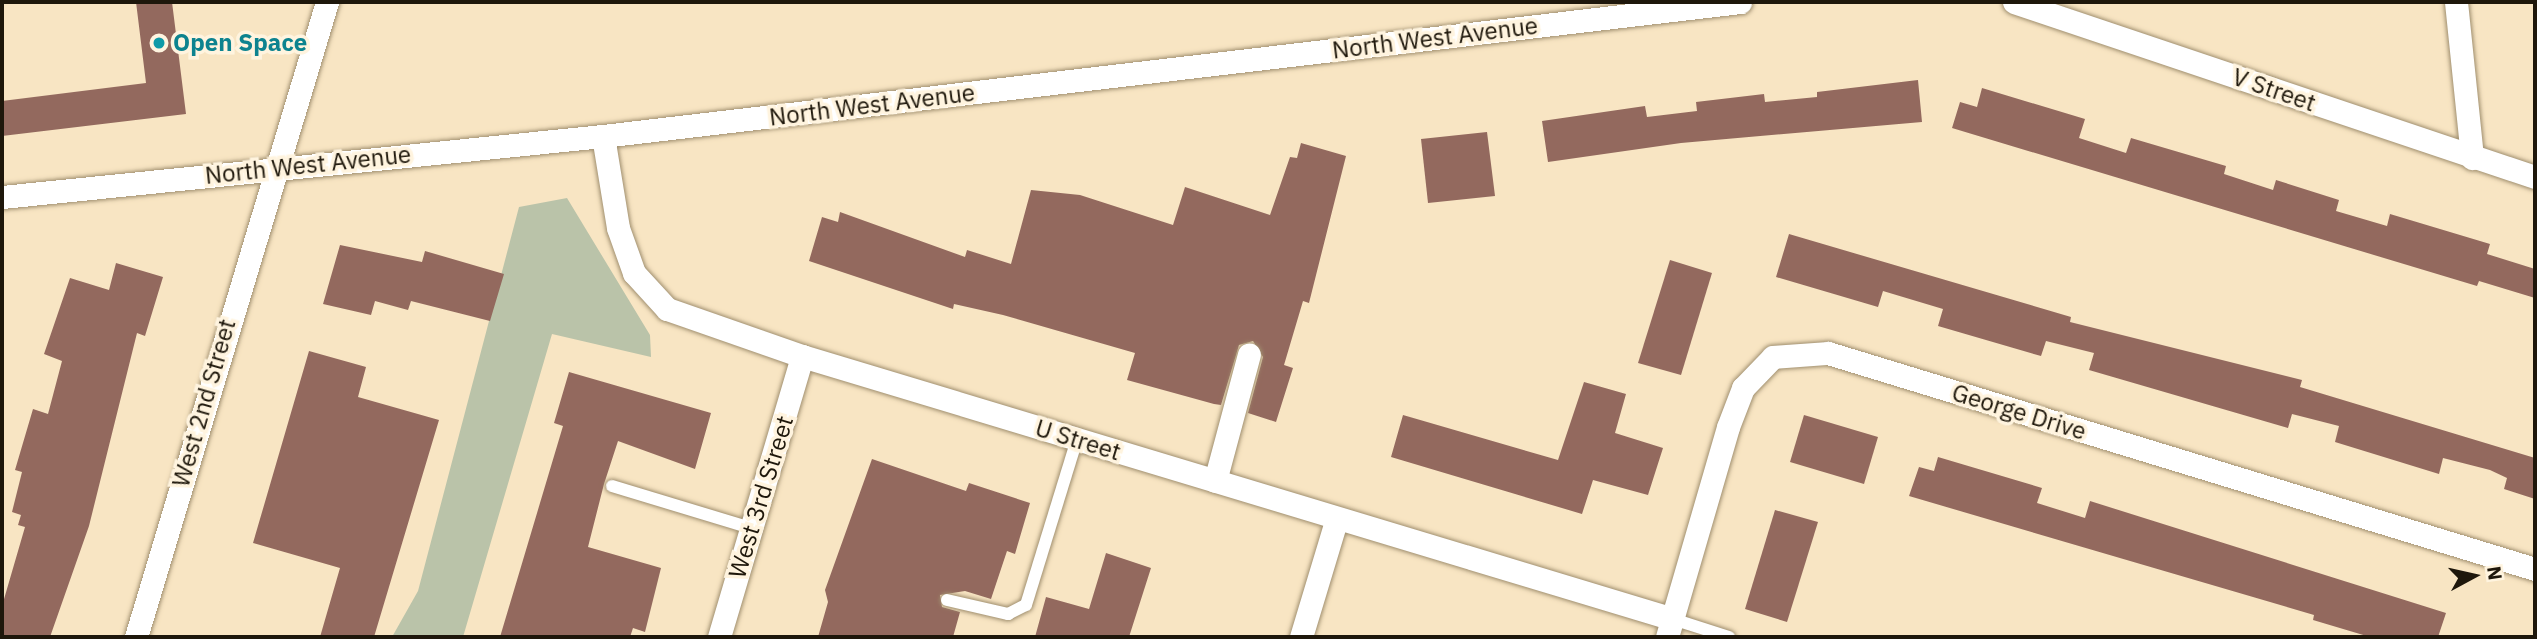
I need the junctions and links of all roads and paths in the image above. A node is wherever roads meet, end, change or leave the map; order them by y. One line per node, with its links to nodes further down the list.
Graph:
1 (327, 2): 7 (street, West 2nd Street)
2 (1733, 2): 5 (street, North West Avenue)
3 (2014, 2): 6 (street, V Street)
4 (2456, 2): 6 (street)
5 (603, 136): 7 (street, North West Avenue); 11 (street, U Street)
6 (2472, 158): 8 (street, V Street)
7 (273, 169): 9 (street, North West Avenue); 20 (street, West 2nd Street)
8 (2535, 177)
9 (2, 197)
10 (1249, 354): 13 (street)
11 (802, 356): 12 (street, U Street); 16 (street, West 3rd Street)
12 (1077, 439): 13 (street, U Street); 18 (lane)
13 (1215, 481): 15 (street, U Street)
14 (612, 486): 16 (lane)
15 (1337, 518): 19 (street, U Street); 22 (street)
16 (751, 528): 21 (street, West 3rd Street)
17 (2535, 569): 19 (street, George Drive)
18 (947, 600)
19 (1670, 628): 23 (lane)
20 (136, 637)
21 (719, 637)
22 (1301, 637)
23 (1729, 637)

